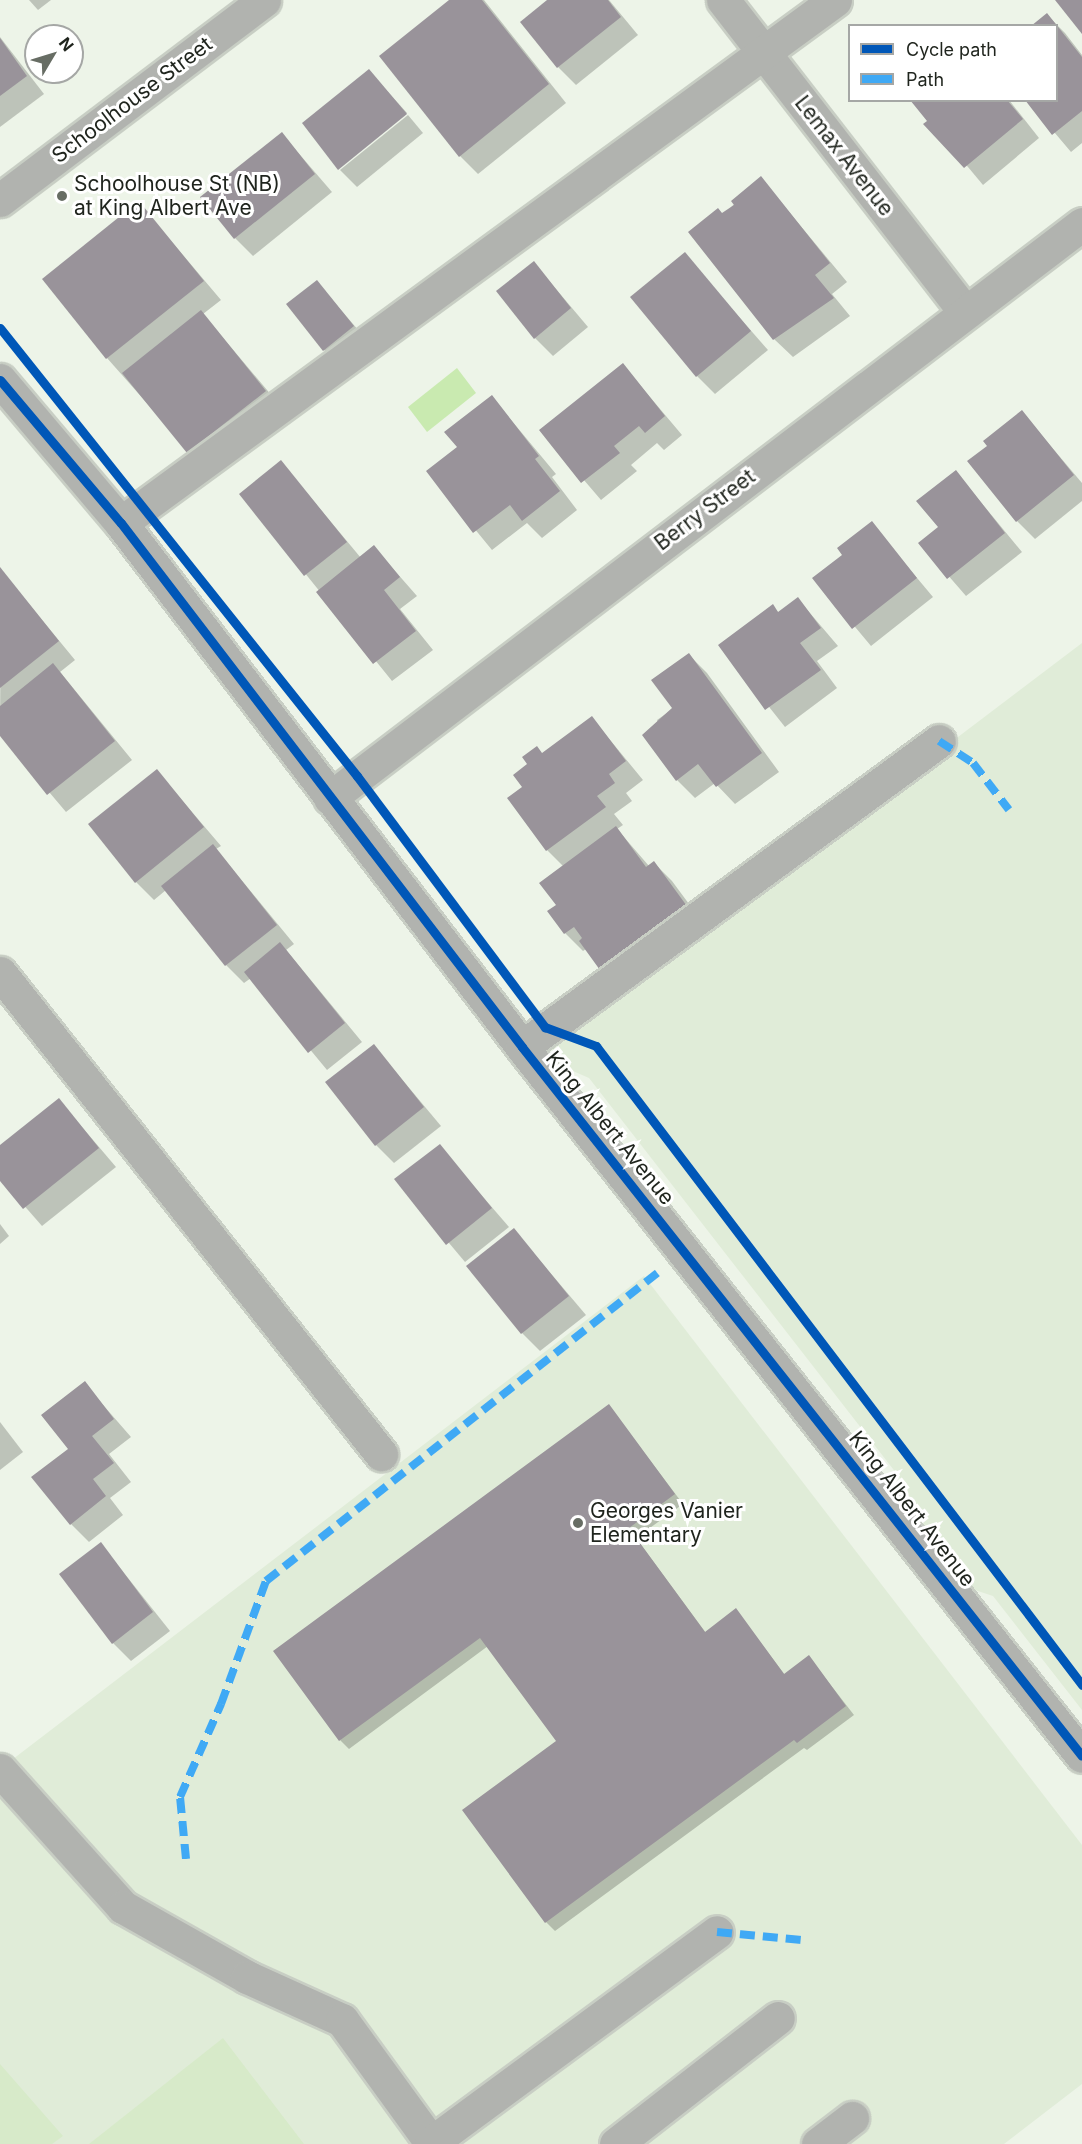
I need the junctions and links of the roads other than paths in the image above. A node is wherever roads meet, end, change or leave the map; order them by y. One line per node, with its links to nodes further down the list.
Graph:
1 (264, 0): 5 (street, Schoolhouse Street)
2 (723, 0): 4 (street, Lemax Avenue)
3 (835, 0): 4 (street)
4 (765, 53): 7 (street, Lemax Avenue); 9 (street)
5 (0, 200)
6 (1082, 224): 7 (street, Berry Street)
7 (964, 312): 11 (street, Berry Street)
8 (0, 380): 9 (street, King Albert Avenue)
9 (121, 523): 11 (street, King Albert Avenue)
10 (939, 741): 13 (street)
11 (330, 798): 13 (street, King Albert Avenue)
12 (0, 973): 14 (street)
13 (522, 1047): 15 (street, King Albert Avenue)
14 (381, 1454)
15 (1082, 1756)
16 (0, 1770): 20 (street)
17 (717, 1932): 20 (street)
18 (778, 2018): 21 (street)
19 (852, 2118): 22 (street)
20 (431, 2143)
21 (616, 2144)
22 (818, 2144)

